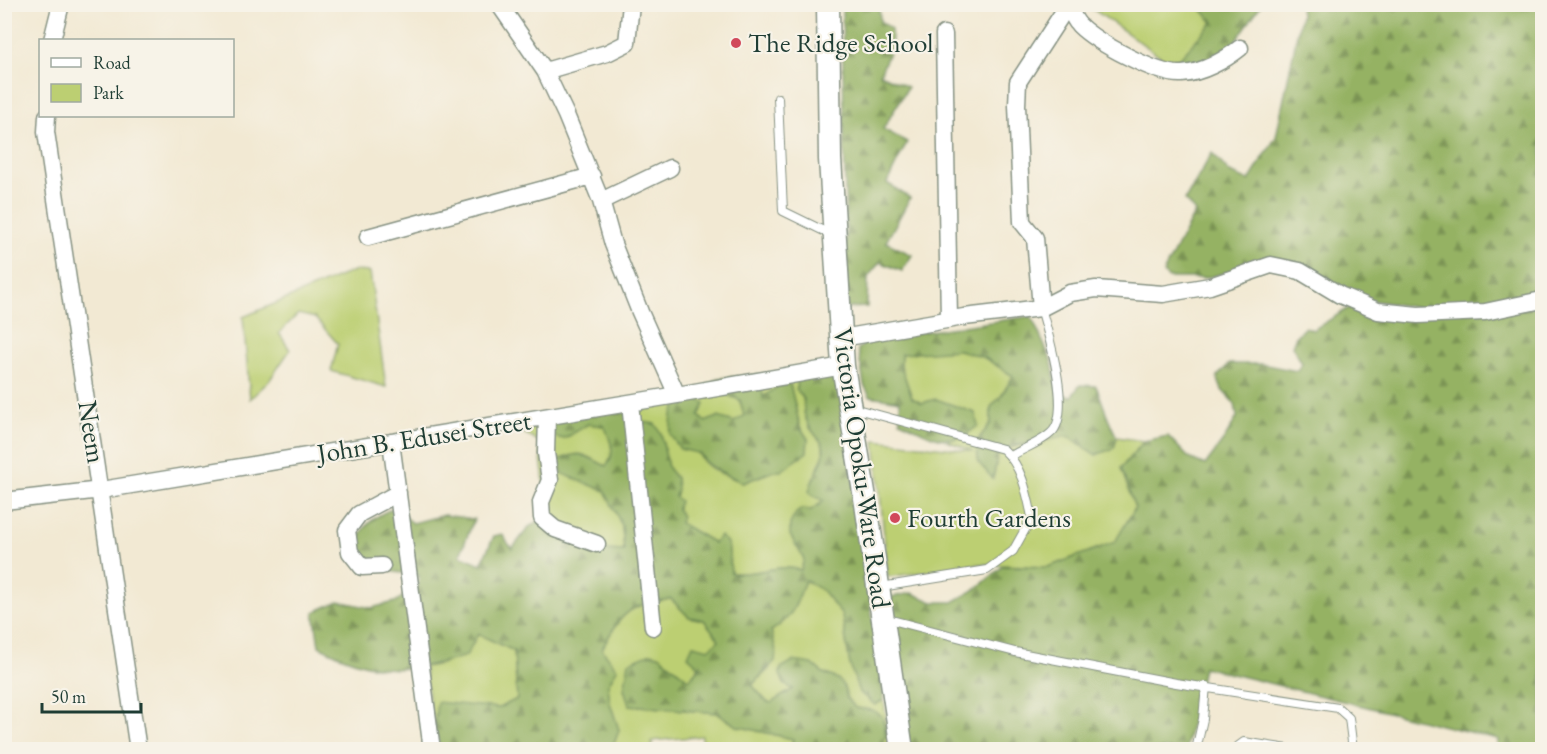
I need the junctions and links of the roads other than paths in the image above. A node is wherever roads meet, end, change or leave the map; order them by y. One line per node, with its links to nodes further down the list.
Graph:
1 (61, 4): 7 (street)
2 (499, 4): 9 (street)
3 (631, 4): 9 (street)
4 (828, 4): 15 (main road, Victoria Opoku-Ware Road)
5 (1068, 5): 8 (street); 18 (street)
6 (944, 34): 19 (street)
7 (52, 39)
8 (1240, 48)
9 (544, 71): 13 (street)
10 (778, 98): 15 (lane)
11 (47, 117): 28 (street, Neem)
12 (670, 168): 14 (street)
13 (592, 176): 14 (street); 16 (street)
14 (601, 201): 22 (street)
15 (835, 236): 20 (main road, Victoria Opoku-Ware Road)
16 (368, 237)
17 (1542, 300): 18 (street)
18 (1041, 308): 19 (street); 27 (lane)
19 (950, 319): 20 (street)
20 (842, 338): 21 (main road, Victoria Opoku-Ware Road)
21 (843, 366): 22 (street, John B. Edusei Street); 24 (main road, Victoria Opoku-Ware Road)
22 (678, 395): 23 (street, John B. Edusei Street)
23 (630, 403): 25 (street, John B. Edusei Street); 35 (street)
24 (850, 407): 27 (lane); 33 (main road, Victoria Opoku-Ware Road)
25 (547, 417): 26 (street, John B. Edusei Street); 31 (street)
26 (392, 442): 28 (street, John B. Edusei Street); 29 (street)
27 (1011, 456): 33 (lane)
28 (101, 490): 30 (street, John B. Edusei Street); 37 (street, Neem)
29 (398, 493): 32 (street); 38 (street)
30 (4, 501)
31 (597, 544)
32 (382, 566)
33 (879, 588): 34 (main road, Victoria Opoku-Ware Road)
34 (883, 618): 36 (lane); 39 (main road, Victoria Opoku-Ware Road)
35 (653, 627)
36 (1206, 686): 40 (lane); 43 (lane)
37 (138, 750)
38 (432, 750)
39 (902, 750)
40 (1196, 750)
41 (1233, 750): 42 (lane)
42 (1295, 750)
43 (1353, 750)

